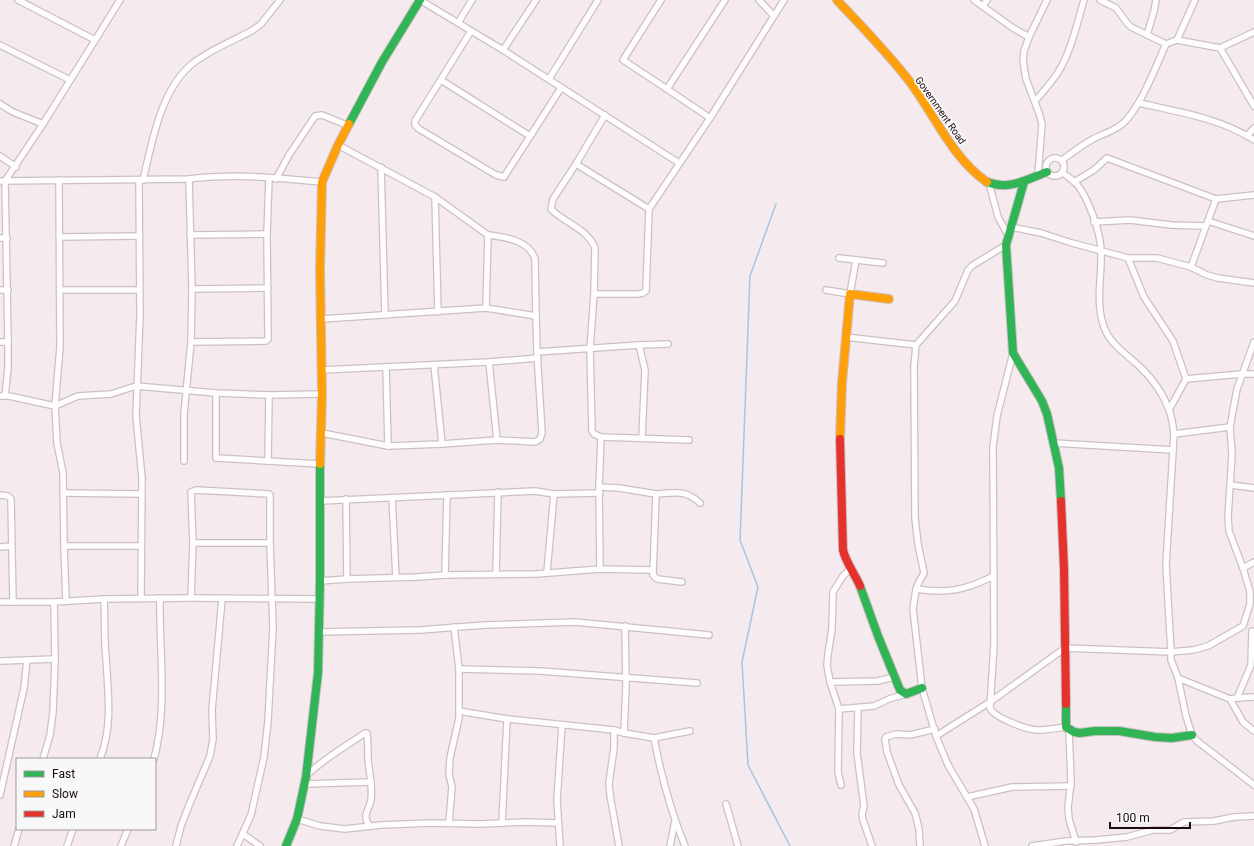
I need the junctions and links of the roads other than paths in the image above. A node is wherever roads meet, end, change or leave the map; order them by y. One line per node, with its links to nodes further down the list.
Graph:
1 (18, 0): 27 (street)
2 (119, 0): 27 (street)
3 (280, 0): 64 (street)
4 (420, 0): 22 (street); 45 (street)
5 (472, 0): 22 (street)
6 (536, 0): 32 (street)
7 (598, 0): 33 (street)
8 (660, 0): 37 (street)
9 (725, 0): 37 (street)
10 (759, 0): 21 (street)
11 (784, 0): 21 (street)
12 (837, 0): 69 (street, Government Road)
13 (974, 0): 20 (street)
14 (987, 0): 20 (street)
15 (1046, 0): 26 (street)
16 (1084, 0): 38 (street)
17 (1100, 0): 25 (street)
18 (1156, 0): 25 (street)
19 (1195, 0): 28 (street)
20 (983, 6): 26 (street)
21 (774, 16): 43 (street)
22 (458, 23): 23 (street)
23 (471, 31): 32 (street); 35 (street)
24 (1254, 32): 31 (street)
25 (1147, 35): 29 (street)
26 (1030, 37): 38 (street)
27 (95, 40): 34 (street)
28 (1177, 40): 29 (street); 31 (street)
29 (1166, 44): 39 (street)
30 (0, 45): 34 (street)
31 (1220, 48): 41 (street)
32 (503, 50): 33 (street)
33 (549, 79): 36 (street)
34 (70, 80): 44 (street)
35 (441, 80): 47 (street); 47 (street)
36 (561, 88): 42 (street); 47 (street)
37 (667, 89): 43 (street)
38 (1035, 101): 59 (street)
39 (1139, 103): 48 (street); 52 (street)
40 (0, 104): 44 (street)
41 (1254, 106)
42 (605, 115): 53 (street); 54 (street)
43 (710, 118): 53 (street)
44 (43, 124): 55 (street)
45 (349, 126): 50 (street); 62 (street)
46 (1254, 128): 48 (street)
47 (530, 136)
48 (1247, 136): 49 (street)
49 (1254, 140)
50 (338, 145): 56 (street); 66 (street)
51 (0, 156): 55 (street)
52 (1062, 160): 57 (street); 58 (street)
53 (679, 162): 73 (street)
54 (576, 164): 73 (street); 101 (street)
55 (16, 167): 65 (street)
56 (382, 167): 71 (street); 106 (street)
57 (1047, 172): 58 (street); 59 (street)
58 (1063, 173): 68 (street)
59 (1038, 175): 67 (street)
60 (269, 178): 61 (street); 62 (street); 77 (street)
61 (189, 179): 64 (street); 78 (street)
62 (276, 179): 66 (street)
63 (59, 180): 64 (street); 65 (street); 83 (street)
64 (141, 180): 81 (street)
65 (3, 181): 85 (street)
66 (322, 182): 108 (street)
67 (1024, 182): 69 (street); 76 (street)
68 (1074, 182): 72 (street); 74 (street)
69 (989, 183): 80 (street)
70 (1254, 195): 72 (street)
71 (435, 197): 79 (street); 105 (street)
72 (1216, 199): 75 (street)
73 (649, 209): 101 (street)
74 (1094, 222): 75 (street); 87 (street)
75 (1207, 224): 82 (street); 92 (street)
76 (1011, 227): 80 (street); 87 (street)
77 (267, 234): 78 (street); 94 (street)
78 (190, 235): 95 (street)
79 (488, 235): 104 (street); 107 (street)
80 (1008, 235): 86 (street)
81 (138, 236): 83 (street); 99 (street)
82 (1254, 236)
83 (60, 237): 98 (street)
84 (0, 238): 85 (street)
85 (7, 238): 97 (street)
86 (1006, 245): 116 (street); 118 (street)
87 (1102, 251): 89 (street); 134 (street)
88 (839, 258): 90 (street)
89 (1128, 258): 92 (street); 126 (street)
90 (856, 260): 91 (street); 102 (street)
91 (883, 263)
92 (1191, 267): 93 (street)
93 (1254, 283)
94 (268, 288): 95 (street); 112 (street)
95 (192, 289): 112 (street)
96 (0, 290): 97 (street)
97 (8, 290): 111 (street)
98 (60, 290): 99 (street); 133 (street)
99 (139, 290): 127 (street)
100 (826, 290): 102 (street)
101 (594, 294): 117 (street)
102 (850, 294): 103 (street); 109 (street)
103 (889, 299)
104 (486, 308): 105 (street); 107 (street)
105 (438, 312): 106 (street)
106 (385, 315): 108 (street)
107 (536, 316): 119 (street)
108 (322, 319): 123 (street)
109 (845, 337): 116 (street); 170 (street)
110 (0, 342): 111 (street)
111 (8, 342): 132 (street)
112 (190, 342): 128 (street)
113 (1254, 342): 124 (street)
114 (668, 344): 115 (street)
115 (639, 345): 117 (street); 139 (street)
116 (916, 345): 182 (street)
117 (590, 349): 119 (street); 138 (street)
118 (1013, 353): 142 (street); 177 (street)
119 (537, 355): 120 (street); 140 (street)
120 (488, 362): 121 (street); 140 (street)
121 (434, 364): 122 (street); 143 (street)
122 (386, 367): 123 (street); 144 (street)
123 (322, 370): 130 (street)
124 (1241, 374): 125 (street); 126 (street); 135 (street)
125 (1254, 374)
126 (1186, 379): 134 (street)
127 (136, 386): 128 (street); 133 (street); 154 (street)
128 (185, 390): 129 (street); 146 (street)
129 (216, 393): 131 (street); 147 (street)
130 (322, 394): 131 (street); 136 (street)
131 (269, 395): 147 (street)
132 (3, 396): 133 (street)
133 (56, 406): 153 (street)
134 (1169, 410): 137 (street)
135 (1230, 426): 137 (street); 149 (street)
136 (322, 433): 144 (street); 148 (street)
137 (1174, 434): 145 (street)
138 (601, 436): 139 (street); 151 (street)
139 (642, 438): 141 (street)
140 (497, 440): 143 (street)
141 (689, 440)
142 (1054, 443): 145 (street); 200 (street)
143 (442, 444): 144 (street)
144 (388, 446)
145 (1173, 450): 201 (street)
146 (184, 461)
147 (268, 461): 148 (street)
148 (320, 464): 161 (street)
149 (1231, 485): 150 (street); 171 (street)
150 (1254, 488)
151 (600, 490): 156 (street); 157 (street); 172 (street)
152 (498, 492): 155 (street); 156 (street); 175 (street)
153 (63, 493): 154 (street); 167 (street)
154 (141, 494): 168 (street)
155 (447, 494): 159 (street); 176 (street)
156 (554, 494): 174 (street)
157 (656, 494): 162 (street); 173 (street)
158 (0, 495): 166 (street)
159 (392, 498): 160 (street); 178 (street)
160 (346, 499): 161 (street); 179 (street)
161 (320, 501): 180 (street)
162 (700, 503)
163 (193, 543): 164 (street); 164 (street); 185 (street)
164 (270, 543): 188 (street)
165 (0, 546): 166 (street)
166 (12, 546): 192 (street)
167 (64, 546): 168 (street); 190 (street)
168 (141, 546): 183 (street)
169 (1254, 562): 171 (street)
170 (851, 568): 207 (street); 209 (street)
171 (1243, 568): 195 (street)
172 (600, 569): 173 (street); 174 (street)
173 (652, 570): 181 (street)
174 (548, 572): 175 (street)
175 (496, 574): 176 (street)
176 (445, 575): 178 (street)
177 (994, 576): 182 (street); 216 (street)
178 (396, 577): 179 (street)
179 (348, 579): 180 (street)
180 (320, 581): 189 (street)
181 (682, 582)
182 (916, 589): 211 (street)
183 (141, 598): 184 (street); 186 (street)
184 (160, 598): 185 (street); 233 (street)
185 (191, 598): 187 (street)
186 (104, 599): 190 (street); 232 (street)
187 (222, 599): 188 (street); 257 (street)
188 (272, 599): 189 (street); 252 (street)
189 (318, 600): 198 (street)
190 (66, 601): 193 (street)
191 (0, 602): 192 (street)
192 (13, 602): 193 (street)
193 (54, 602): 202 (street)
194 (625, 626): 196 (street); 199 (street); 206 (street)
195 (1242, 626): 197 (street); 201 (street)
196 (454, 628): 198 (street); 205 (street)
197 (1253, 631): 214 (street)
198 (318, 632): 234 (street)
199 (709, 636)
200 (1064, 648): 201 (street); 216 (street); 222 (street)
201 (1170, 652): 208 (street)
202 (55, 659): 203 (street); 231 (street)
203 (27, 660): 204 (street); 239 (street)
204 (0, 661)
205 (459, 669): 206 (street); 219 (street)
206 (625, 676): 210 (street); 227 (street)
207 (894, 676): 209 (street); 212 (street)
208 (1178, 678): 215 (street); 228 (street)
209 (830, 682): 218 (street)
210 (697, 683)
211 (922, 688): 212 (street); 223 (street)
212 (906, 694): 217 (street)
213 (1254, 697): 214 (street)
214 (1237, 698): 215 (street)
215 (1230, 699): 226 (street)
216 (990, 702): 222 (street); 229 (street)
217 (858, 708): 218 (street); 266 (street)
218 (839, 709): 236 (street)
219 (459, 711): 220 (street); 247 (street)
220 (507, 719): 221 (street); 245 (street)
221 (562, 725): 224 (street); 246 (street)
222 (1068, 728): 228 (street); 238 (street)
223 (934, 729): 229 (street); 267 (street)
224 (614, 730): 227 (street); 262 (street)
225 (690, 731): 230 (street)
226 (1254, 731)
227 (624, 733): 230 (street)
228 (1192, 735): 237 (street)
229 (936, 736): 240 (street)
230 (654, 738): 244 (street)
231 (43, 758)
232 (100, 758)
233 (154, 758)
234 (305, 780): 235 (street); 235 (street); 243 (street)
235 (371, 782): 248 (street)
236 (841, 785)
237 (1254, 785)
238 (1071, 786): 240 (street); 253 (street)
239 (0, 795)
240 (967, 797): 268 (street)
241 (726, 804): 265 (street)
242 (1254, 816): 253 (street)
243 (297, 819): 248 (street); 260 (street)
244 (675, 820): 263 (street); 264 (street)
245 (502, 823): 246 (street); 247 (street)
246 (558, 823): 261 (street)
247 (449, 824): 248 (street)
248 (370, 826)
249 (20, 830): 254 (street)
250 (73, 830): 255 (street)
251 (128, 830): 256 (street)
252 (243, 834): 258 (street); 259 (street)
253 (1076, 842): 269 (street)
254 (14, 846)
255 (67, 846)
256 (121, 846)
257 (176, 846)
258 (237, 846)
259 (260, 846)
260 (286, 846)
261 (560, 846)
262 (618, 846)
263 (670, 846)
264 (685, 846)
265 (738, 846)
266 (872, 846)
267 (920, 846)
268 (985, 846)
269 (1032, 846)

